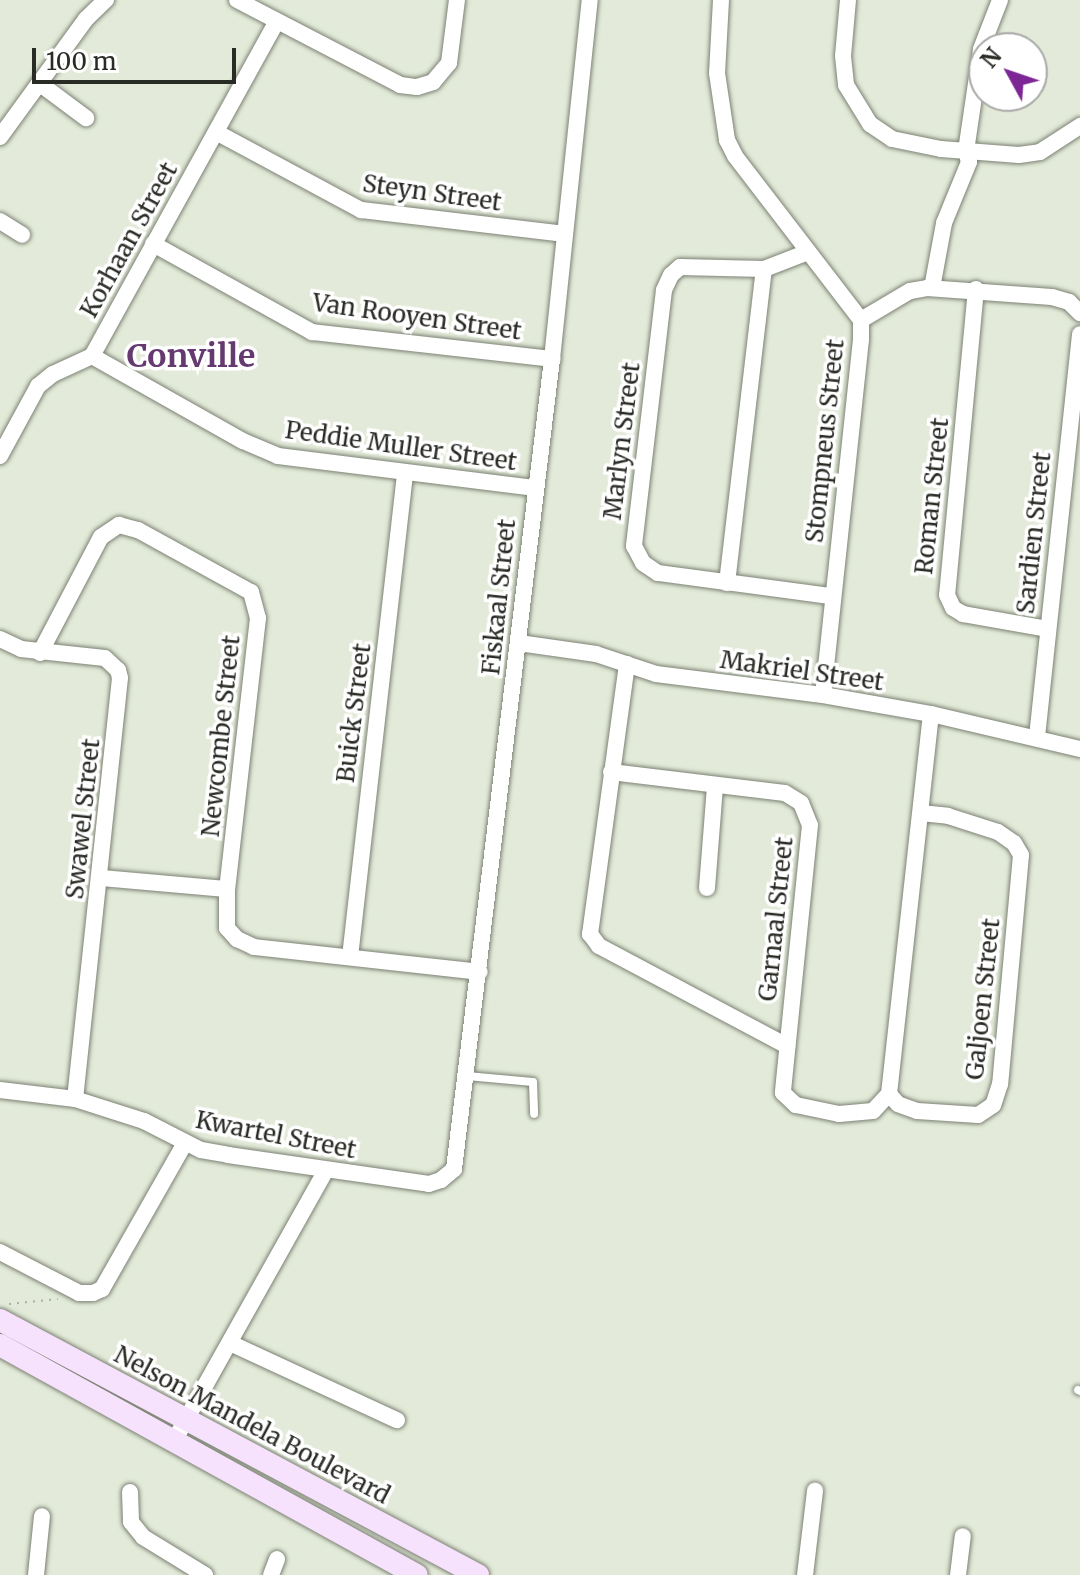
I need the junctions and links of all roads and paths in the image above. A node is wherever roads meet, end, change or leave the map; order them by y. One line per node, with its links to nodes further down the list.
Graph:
1 (106, 0): 9 (street)
2 (237, 0): 8 (street)
3 (457, 0): 8 (street)
4 (590, 0): 16 (street, Fiskaal Street)
5 (721, 0): 19 (street)
6 (848, 0): 14 (street)
7 (1000, 0): 14 (street)
8 (276, 23): 12 (street, Korhaan Street)
9 (39, 83): 10 (street); 13 (street)
10 (86, 118)
11 (1080, 126): 14 (street)
12 (216, 132): 16 (street, Steyn Street); 18 (street, Korhaan Street)
13 (0, 137)
14 (966, 151): 21 (street)
15 (0, 221): 17 (street)
16 (564, 234): 27 (street, Fiskaal Street)
17 (22, 235)
18 (153, 244): 26 (street, Korhaan Street); 27 (street, Van Rooyen Street)
19 (808, 252): 20 (street, Marlyn Street); 24 (street)
20 (764, 269): 31 (street); 31 (street, Marlyn Street)
21 (932, 288): 22 (street, Stompneus Street); 24 (street, Stompneus Street)
22 (976, 289): 23 (street, Stompneus Street); 33 (street, Roman Street)
23 (1077, 310)
24 (861, 320): 32 (street, Stompneus Street)
25 (1080, 334): 33 (street, Sardien Street)
26 (92, 356): 28 (street, Korhaan Street); 29 (street, Peddie Muller Street)
27 (552, 359): 30 (street, Fiskaal Street)
28 (0, 456)
29 (405, 474): 30 (street, Peddie Muller Street); 48 (street, Buick Street)
30 (536, 488): 35 (street, Fiskaal Street)
31 (727, 583): 32 (street, Marlyn Street)
32 (831, 596): 38 (street, Stompneus Street)
33 (1048, 629): 40 (street, Sardien Street)
34 (0, 639): 36 (street, Swawel Street)
35 (519, 643): 37 (street, Makriel Street); 49 (street, Fiskaal Street)
36 (40, 653): 45 (street, Swawel Street); 47 (street, Newcombe Street)
37 (627, 664): 38 (street, Makriel Street); 42 (street)
38 (823, 695): 39 (street, Makriel Street)
39 (931, 714): 40 (street, Makriel Street); 44 (street)
40 (1037, 737): 41 (street, Makriel Street)
41 (1080, 749)
42 (611, 772): 43 (street, Garnaal Street); 50 (street)
43 (715, 787): 46 (street); 50 (street, Garnaal Street)
44 (921, 813): 53 (street); 53 (street, Galjoen Street)
45 (101, 878): 47 (street); 54 (street, Swawel Street)
46 (707, 888)
47 (227, 889): 48 (street, Newcombe Street)
48 (350, 957): 49 (street, Newcombe Street)
49 (480, 972): 51 (street, Fiskaal Street)
50 (787, 1046): 53 (street, Garnaal Street)
51 (467, 1076): 55 (lane); 58 (street, Fiskaal Street)
52 (0, 1090): 54 (street, Kwartel Street)
53 (889, 1094)
54 (75, 1099): 56 (street, Kwartel Street)
55 (534, 1114)
56 (185, 1143): 57 (street, Kwartel Street); 60 (street)
57 (325, 1172): 58 (street, Kwartel Street); 62 (street)
58 (429, 1184)
59 (0, 1252): 60 (street)
60 (79, 1293): 61 (path)
61 (3, 1312): 64 (street, Nelson Mandela Boulevard)
62 (230, 1343): 64 (street); 65 (street)
63 (0, 1345): 66 (street, Nelson Mandela Boulevard)
64 (186, 1419): 66 (street); 71 (street, Nelson Mandela Boulevard)
65 (397, 1420)
66 (174, 1441): 74 (street, Nelson Mandela Boulevard)
67 (815, 1491): 77 (street)
68 (130, 1492): 73 (street)
69 (42, 1516): 72 (street)
70 (963, 1536): 78 (street)
71 (436, 1552): 75 (street); 76 (street, Nelson Mandela Boulevard)
72 (36, 1575)
73 (205, 1575)
74 (417, 1575)
75 (424, 1575)
76 (478, 1575)
77 (805, 1575)
78 (958, 1575)

